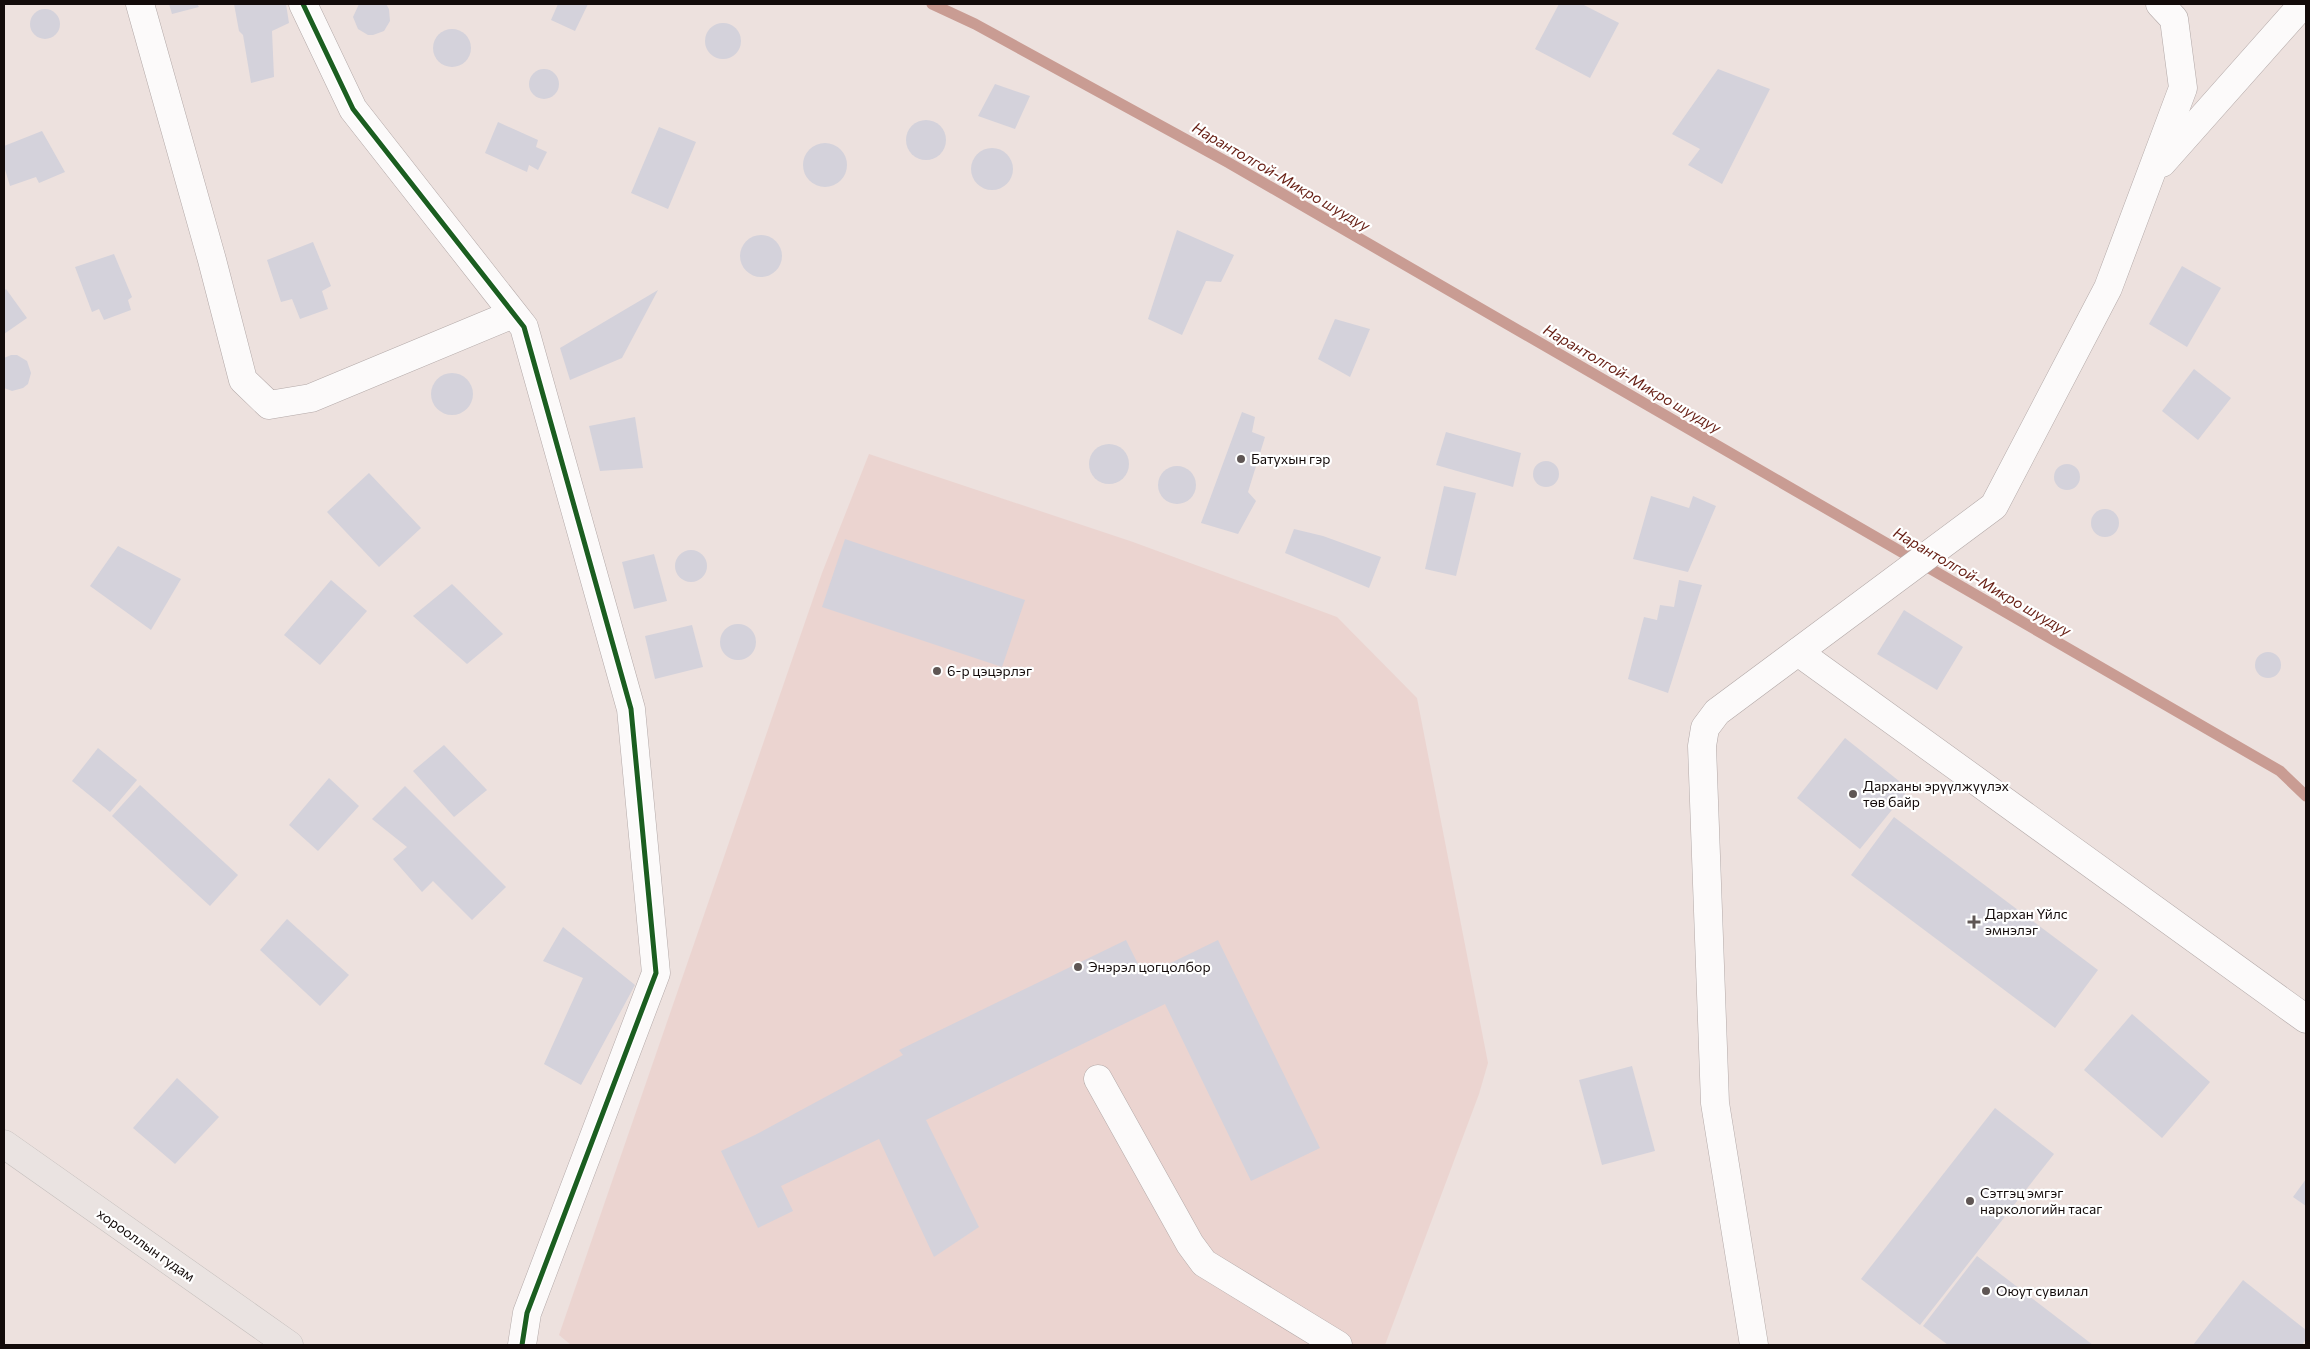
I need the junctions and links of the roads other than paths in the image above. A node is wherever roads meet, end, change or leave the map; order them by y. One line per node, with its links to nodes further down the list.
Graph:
1 (140, 4): 6 (street)
2 (302, 4): 6 (street)
3 (2160, 4): 5 (street)
4 (2303, 4): 5 (street)
5 (2151, 175): 7 (street)
6 (513, 314): 12 (street)
7 (1798, 652): 8 (street); 14 (street)
8 (2306, 1019)
9 (1098, 1079): 13 (street)
10 (4, 1144): 11 (main road, хорооллын гудам)
11 (289, 1345)
12 (522, 1345)
13 (1338, 1345)
14 (1754, 1345)

